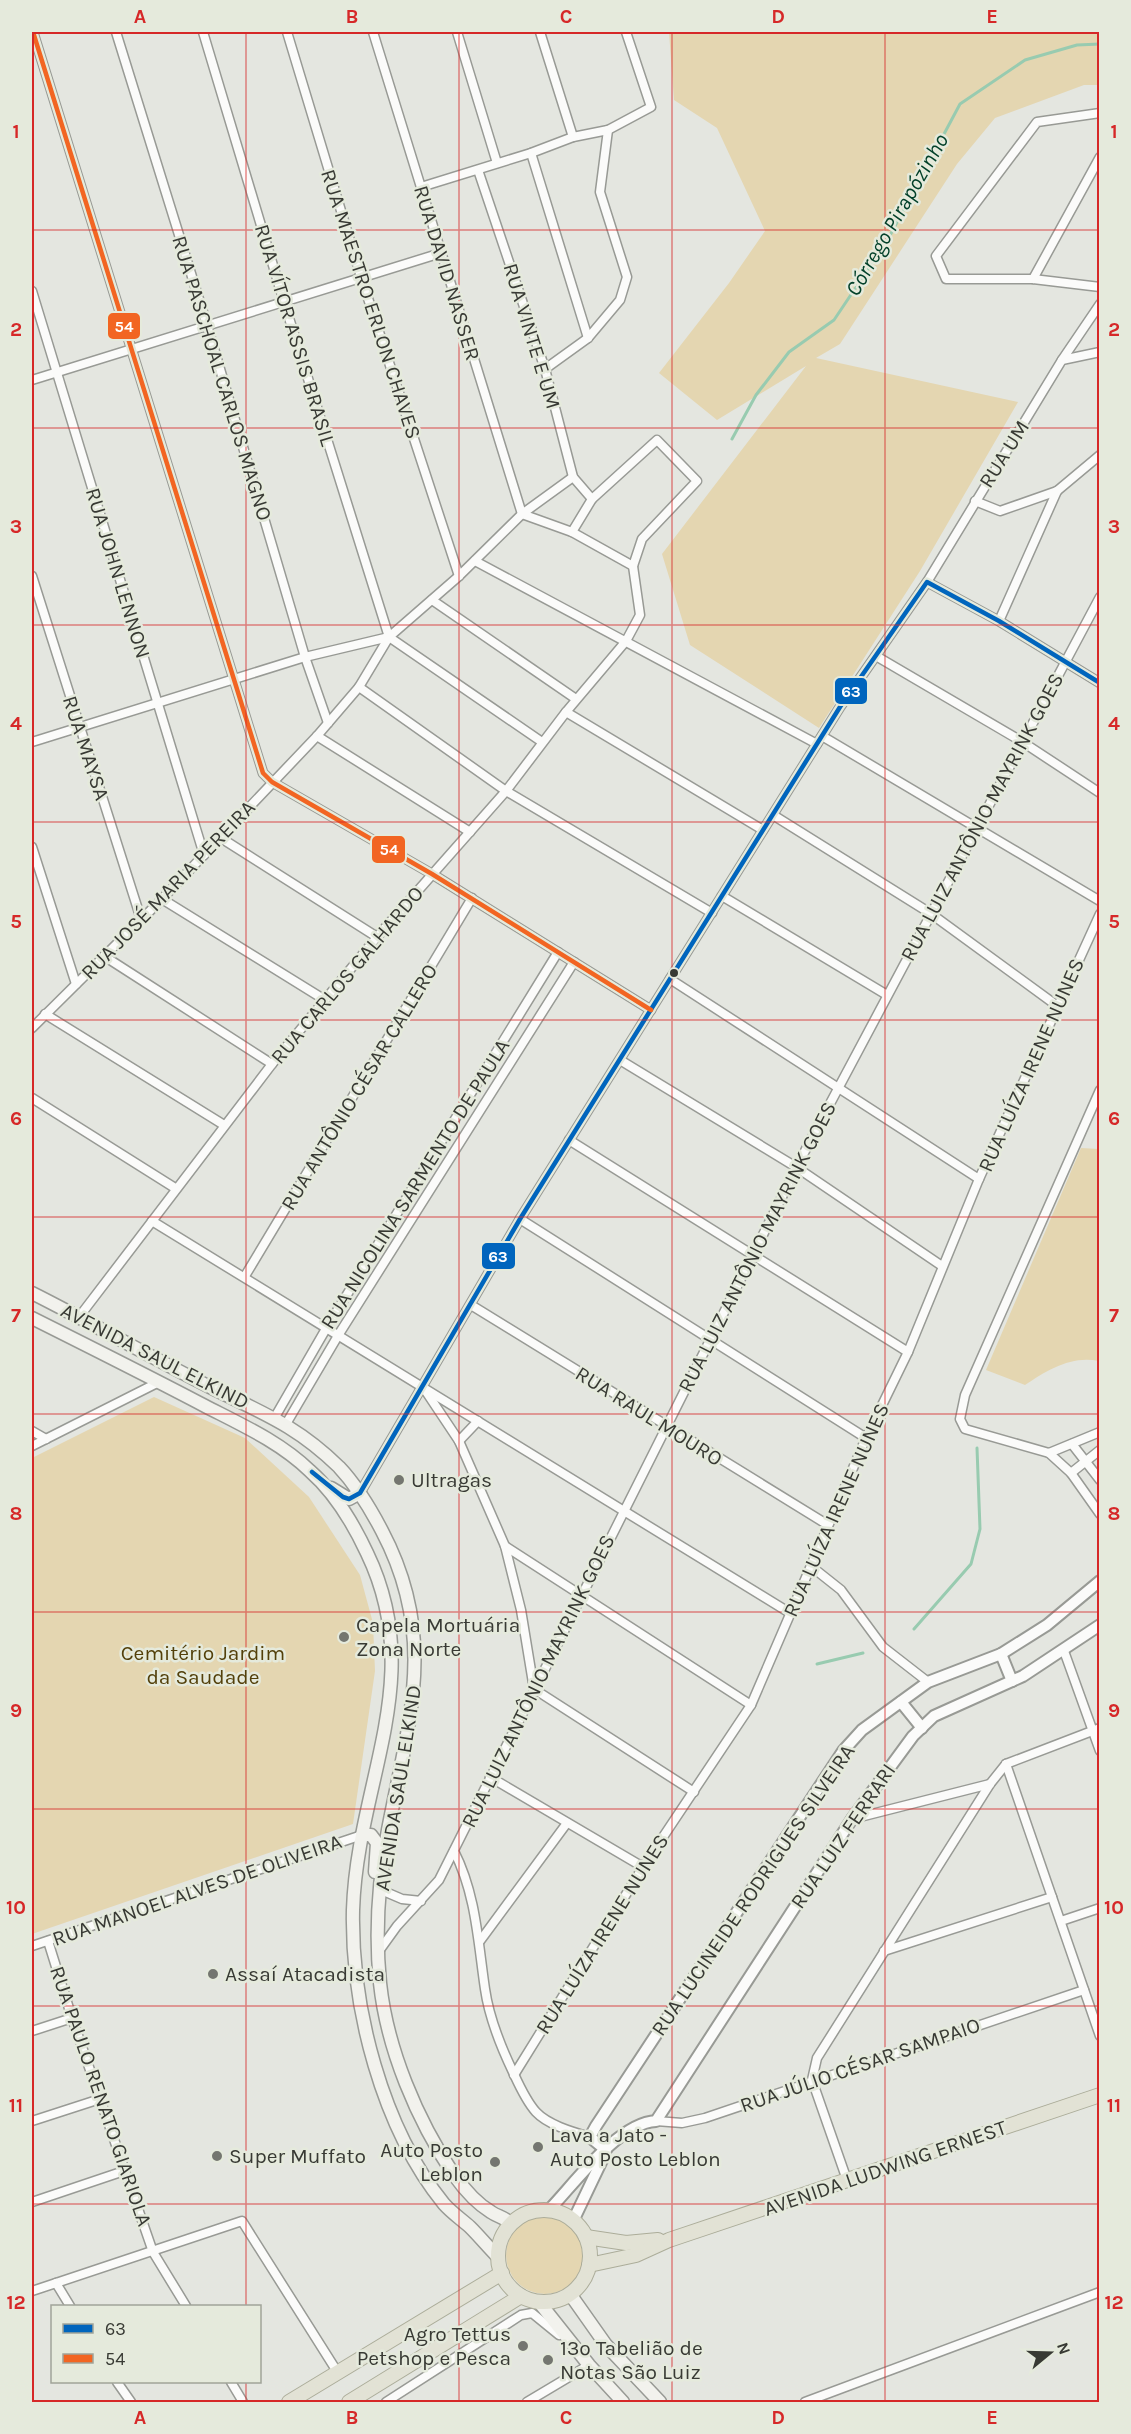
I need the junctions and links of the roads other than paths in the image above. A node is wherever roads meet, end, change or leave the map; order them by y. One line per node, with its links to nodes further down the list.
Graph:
1 (33, 32): 26 (street)
2 (116, 32): 24 (street, RUA PASCHOAL CARLOS MAGNO)
3 (203, 32): 22 (street, RUA VÍTOR ASSIS BRASIL)
4 (287, 32): 18 (street, RUA MAESTRO ERLON CHAVES)
5 (373, 32): 16 (street, RUA DAVID NASSER)
6 (457, 32): 14 (street)
7 (540, 32): 11 (street)
8 (626, 32): 10 (street)
9 (1100, 113): 19 (street)
10 (608, 130): 11 (street); 25 (street)
11 (573, 137): 12 (street)
12 (531, 153): 14 (street); 25 (street)
13 (1100, 157): 19 (street)
14 (497, 163): 15 (street)
15 (478, 170): 16 (street); 29 (street, RUA VINTE E UM)
16 (421, 187): 17 (street, RUA DAVID NASSER)
17 (441, 252): 18 (street); 37 (street, RUA DAVID NASSER)
18 (361, 277): 22 (street); 42 (street, RUA MAESTRO ERLON CHAVES)
19 (1033, 279): 20 (street)
20 (1100, 287)
21 (32, 291): 30 (street, RUA JOHN LENNON)
22 (284, 302): 24 (street); 47 (street, RUA VÍTOR ASSIS BRASIL)
23 (1100, 304): 28 (street, RUA UM)
24 (207, 325): 26 (street); 50 (street, RUA PASCHOAL CARLOS MAGNO)
25 (588, 338): 29 (street)
26 (132, 349): 30 (street); 52 (street)
27 (1100, 352): 28 (street)
28 (1062, 360): 36 (street, RUA UM)
29 (545, 369): 33 (street, RUA VINTE E UM)
30 (57, 372): 31 (street); 56 (street, RUA JOHN LENNON)
31 (32, 380)
32 (1100, 455): 34 (street)
33 (573, 477): 35 (street, RUA VINTE E UM); 37 (street, RUA JOSÉ MARIA PEREIRA)
34 (1057, 491): 36 (street); 46 (street)
35 (592, 499): 38 (street); 40 (street)
36 (975, 501): 43 (street, RUA UM)
37 (522, 514): 38 (street); 39 (street, RUA JOSÉ MARIA PEREIRA)
38 (572, 532): 40 (street)
39 (475, 561): 42 (street, RUA JOSÉ MARIA PEREIRA); 48 (street)
40 (633, 566): 48 (street, RUA CARLOS GALHARDO)
41 (32, 576): 59 (street, RUA MAYSA)
42 (459, 576): 45 (street, RUA JOSÉ MARIA PEREIRA)
43 (927, 582): 46 (street); 49 (street, RUA UM)
44 (1100, 597): 51 (street, RUA LUIZ ANTÔNIO MAYRINK GOES)
45 (432, 600): 47 (street, RUA JOSÉ MARIA PEREIRA); 55 (street)
46 (999, 621): 51 (street)
47 (389, 637): 50 (street); 54 (street, RUA JOSÉ MARIA PEREIRA); 64 (street)
48 (626, 641): 55 (street, RUA CARLOS GALHARDO); 61 (street)
49 (876, 656): 61 (street, RUA UM); 62 (street)
50 (305, 657): 52 (street); 58 (street, RUA PASCHOAL CARLOS MAGNO)
51 (1064, 661): 53 (street); 62 (street, RUA LUIZ ANTÔNIO MAYRINK GOES)
52 (234, 678): 56 (street); 65 (street)
53 (1100, 683)
54 (359, 687): 58 (street, RUA JOSÉ MARIA PEREIRA); 66 (street)
55 (576, 699): 57 (street, RUA CARLOS GALHARDO)
56 (158, 703): 59 (street); 74 (street, RUA JOHN LENNON)
57 (566, 712): 64 (street, RUA CARLOS GALHARDO); 70 (street)
58 (328, 723): 60 (street, RUA JOSÉ MARIA PEREIRA)
59 (79, 728): 63 (street); 83 (street, RUA MAYSA)
60 (317, 736): 65 (street, RUA JOSÉ MARIA PEREIRA); 71 (street)
61 (820, 740): 68 (street, RUA UM); 69 (street)
62 (1021, 741): 67 (street); 69 (street, RUA LUIZ ANTÔNIO MAYRINK GOES)
63 (32, 742)
64 (542, 742): 66 (street, RUA CARLOS GALHARDO)
65 (272, 782): 72 (street, RUA JOSÉ MARIA PEREIRA); 75 (street)
66 (506, 791): 71 (street, RUA CARLOS GALHARDO); 80 (street)
67 (1100, 793)
68 (772, 815): 70 (street, RUA UM); 81 (street)
69 (975, 828): 79 (street); 81 (street, RUA LUIZ ANTÔNIO MAYRINK GOES)
70 (763, 831): 76 (street, RUA UM)
71 (470, 832): 75 (street, RUA CARLOS GALHARDO)
72 (220, 838): 74 (street, RUA JOSÉ MARIA PEREIRA); 84 (street)
73 (32, 847): 89 (street)
74 (204, 855): 78 (street, RUA JOSÉ MARIA PEREIRA)
75 (432, 874): 77 (street); 84 (street, RUA CARLOS GALHARDO)
76 (722, 896): 80 (street, RUA UM); 90 (street)
77 (472, 898): 85 (street); 110 (street, RUA ANTÔNIO CÉSAR CALLERO)
78 (162, 899): 83 (street, RUA JOSÉ MARIA PEREIRA); 91 (street)
79 (1100, 901)
80 (712, 913): 88 (street, RUA UM)
81 (930, 913): 90 (street, RUA LUIZ ANTÔNIO MAYRINK GOES); 92 (street)
82 (1100, 915): 92 (street, RUA LUÍZA IRENE NUNES)
83 (141, 920): 86 (street, RUA JOSÉ MARIA PEREIRA)
84 (377, 937): 91 (street, RUA CARLOS GALHARDO)
85 (558, 952): 87 (street); 115 (street, RUA NICOLINA SARMENTO DE PAULA)
86 (104, 956): 89 (street, RUA JOSÉ MARIA PEREIRA); 97 (street)
87 (574, 962): 93 (street); 116 (street, RUA NICOLINA SARMENTO DE PAULA)
88 (670, 979): 93 (street, RUA UM); 98 (street)
89 (76, 984): 94 (street, RUA JOSÉ MARIA PEREIRA)
90 (887, 995): 98 (street, RUA LUIZ ANTÔNIO MAYRINK GOES)
91 (325, 1000): 97 (street, RUA CARLOS GALHARDO)
92 (1056, 1005): 104 (street, RUA LUÍZA IRENE NUNES)
93 (651, 1010): 96 (street, RUA UM)
94 (45, 1014): 95 (street, RUA JOSÉ MARIA PEREIRA); 101 (street)
95 (32, 1028)
96 (620, 1060): 102 (street, RUA UM); 103 (street)
97 (272, 1064): 101 (street, RUA CARLOS GALHARDO)
98 (839, 1086): 103 (street, RUA LUIZ ANTÔNIO MAYRINK GOES); 104 (street)
99 (1100, 1090): 134 (street)
100 (32, 1098): 105 (street)
101 (224, 1125): 105 (street, RUA CARLOS GALHARDO)
102 (569, 1140): 106 (street, RUA UM); 108 (street)
103 (796, 1167): 108 (street, RUA LUIZ ANTÔNIO MAYRINK GOES); 109 (street)
104 (979, 1179): 109 (street, RUA LUÍZA IRENE NUNES)
105 (175, 1188): 107 (street, RUA CARLOS GALHARDO)
106 (520, 1219): 112 (street, RUA UM); 117 (street)
107 (152, 1221): 110 (street); 113 (street, RUA CARLOS GALHARDO)
108 (752, 1254): 117 (street, RUA LUIZ ANTÔNIO MAYRINK GOES); 118 (street)
109 (942, 1266): 118 (street, RUA LUÍZA IRENE NUNES)
110 (245, 1276): 115 (street)
111 (32, 1293): 113 (main road, AVENIDA SAUL ELKIND)
112 (471, 1305): 121 (street, RUA UM); 125 (street, RUA RAUL MOURO)
113 (79, 1317): 120 (main road, AVENIDA SAUL ELKIND)
114 (32, 1318): 119 (main road, AVENIDA SAUL ELKIND)
115 (327, 1327): 116 (street); 122 (street, RUA NICOLINA SARMENTO DE PAULA)
116 (339, 1334): 121 (street); 124 (street, RUA NICOLINA SARMENTO DE PAULA)
117 (709, 1340): 125 (street, RUA LUIZ ANTÔNIO MAYRINK GOES); 128 (street)
118 (908, 1352): 128 (street, RUA LUÍZA IRENE NUNES)
119 (159, 1382): 120 (main road); 129 (street); 136 (main road, AVENIDA SAUL ELKIND)
120 (210, 1387): 122 (main road, AVENIDA SAUL ELKIND)
121 (424, 1388): 123 (street); 130 (street); 139 (street, RUA UM)
122 (275, 1417): 124 (main road, AVENIDA SAUL ELKIND)
123 (478, 1421): 130 (street); 140 (street)
124 (286, 1424): 139 (main road, AVENIDA SAUL ELKIND)
125 (665, 1426): 140 (street, RUA LUIZ ANTÔNIO MAYRINK GOES); 142 (street, RUA RAUL MOURO)
126 (32, 1431): 129 (street)
127 (1100, 1432): 131 (street)
128 (866, 1438): 142 (street, RUA LUÍZA IRENE NUNES)
129 (46, 1439): 132 (street)
130 (459, 1441): 143 (street)
131 (1072, 1444): 134 (street); 135 (street)
132 (32, 1446)
133 (1100, 1450): 135 (street)
134 (1049, 1453): 137 (street)
135 (1085, 1462): 137 (street); 138 (street)
136 (312, 1472): 139 (main road); 165 (main road, AVENIDA SAUL ELKIND)
137 (1071, 1473): 141 (street)
138 (1100, 1480)
139 (360, 1493): 168 (main road, AVENIDA SAUL ELKIND)
140 (623, 1510): 146 (street, RUA LUIZ ANTÔNIO MAYRINK GOES); 147 (street)
141 (1100, 1514)
142 (828, 1525): 144 (street, RUA LUÍZA IRENE NUNES)
143 (505, 1546): 146 (street); 153 (street)
144 (812, 1568): 147 (street, RUA LUÍZA IRENE NUNES); 152 (street)
145 (1100, 1581): 150 (street, RUA LUCINEIDE RODRIGUES SILVEIRA)
146 (580, 1596): 153 (street, RUA LUIZ ANTÔNIO MAYRINK GOES); 155 (street)
147 (790, 1613): 155 (street, RUA LUÍZA IRENE NUNES)
148 (1100, 1625): 149 (street, RUA LUIZ FERRARI)
149 (1064, 1651): 151 (street, RUA LUIZ FERRARI); 157 (street)
150 (1000, 1654): 151 (street); 152 (street, RUA LUCINEIDE RODRIGUES SILVEIRA)
151 (1012, 1681): 156 (street, RUA LUIZ FERRARI)
152 (928, 1682): 154 (street, RUA LUCINEIDE RODRIGUES SILVEIRA)
153 (534, 1689): 160 (street, RUA LUIZ ANTÔNIO MAYRINK GOES); 162 (street)
154 (901, 1702): 156 (street); 188 (street, RUA LUCINEIDE RODRIGUES SILVEIRA)
155 (751, 1705): 162 (street, RUA LUÍZA IRENE NUNES)
156 (922, 1728): 163 (street, RUA LUIZ FERRARI)
157 (1096, 1730): 158 (street); 159 (street)
158 (1100, 1751)
159 (1006, 1764): 161 (street); 169 (street)
160 (490, 1777): 164 (street); 166 (street, RUA LUIZ ANTÔNIO MAYRINK GOES)
161 (990, 1784): 163 (street); 177 (street)
162 (694, 1792): 167 (street, RUA LUÍZA IRENE NUNES)
163 (852, 1819): 187 (street, RUA LUIZ FERRARI)
164 (567, 1823): 167 (street); 174 (street)
165 (362, 1834): 168 (main road); 173 (street, RUA MANOEL ALVES DE OLIVEIRA); 199 (main road, AVENIDA SAUL ELKIND)
166 (454, 1851): 170 (street, RUA LUIZ ANTÔNIO MAYRINK GOES); 174 (street)
167 (643, 1867): 182 (street, RUA LUÍZA IRENE NUNES)
168 (381, 1890): 170 (street); 176 (main road, AVENIDA SAUL ELKIND)
169 (1052, 1897): 172 (street); 177 (street)
170 (421, 1901): 176 (street, RUA LUIZ ANTÔNIO MAYRINK GOES)
171 (1100, 1908): 172 (street)
172 (1061, 1921): 178 (street)
173 (48, 1941): 175 (street, RUA MANOEL ALVES DE OLIVEIRA); 179 (street, RUA PAULO RENATO GIARIOLA)
174 (480, 1941): 182 (street)
175 (32, 1946)
176 (380, 1951): 195 (main road, AVENIDA SAUL ELKIND)
177 (884, 1951): 183 (street)
178 (1084, 1990): 181 (street); 183 (street, RUA JÚLIO CÉSAR SAMPAIO)
179 (72, 2018): 180 (street); 185 (street, RUA PAULO RENATO GIARIOLA)
180 (32, 2031)
181 (1100, 2036)
182 (514, 2075): 188 (street)
183 (812, 2080): 187 (street, RUA JÚLIO CÉSAR SAMPAIO); 191 (street)
184 (1100, 2095): 191 (highway, AVENIDA LUDWING ERNEST)
185 (100, 2099): 186 (street); 190 (street, RUA PAULO RENATO GIARIOLA)
186 (32, 2121)
187 (656, 2121): 189 (street, RUA JÚLIO CÉSAR SAMPAIO)
188 (590, 2137): 189 (street)
189 (606, 2150): 193 (street, RUA JÚLIO CÉSAR SAMPAIO); 194 (street, RUA JÚLIO CÉSAR SAMPAIO)
190 (124, 2171): 192 (street); 198 (street, RUA PAULO RENATO GIARIOLA)
191 (847, 2180): 197 (highway, AVENIDA LUDWING ERNEST)
192 (32, 2202)
193 (549, 2210): 194 (highway); 195 (highway)
194 (573, 2221): 196 (highway)
195 (511, 2224): 199 (highway)
196 (586, 2237): 197 (highway, AVENIDA LUDWING ERNEST); 200 (highway)
197 (669, 2240): 200 (highway, AVENIDA LUDWING ERNEST)
198 (153, 2252): 202 (street); 209 (street, RUA PAULO RENATO GIARIOLA); 213 (street)
199 (498, 2258): 201 (highway)
200 (589, 2265): 205 (highway)
201 (502, 2273): 206 (highway); 213 (highway)
202 (56, 2283): 203 (street); 208 (street)
203 (32, 2291)
204 (1100, 2292): 224 (street)
205 (570, 2294): 207 (highway); 223 (main road)
206 (521, 2296): 207 (highway); 210 (highway)
207 (539, 2302): 212 (main road)
208 (69, 2305)
209 (185, 2305)
210 (459, 2334): 211 (street); 219 (highway)
211 (476, 2346): 212 (street); 220 (street)
212 (586, 2361): 221 (street); 222 (main road)
213 (338, 2373): 218 (highway)
214 (118, 2383): 216 (street)
215 (232, 2383): 217 (street)
216 (130, 2403)
217 (243, 2403)
218 (289, 2403)
219 (349, 2403)
220 (386, 2403)
221 (527, 2403)
222 (623, 2403)
223 (660, 2403)
224 (805, 2403)

